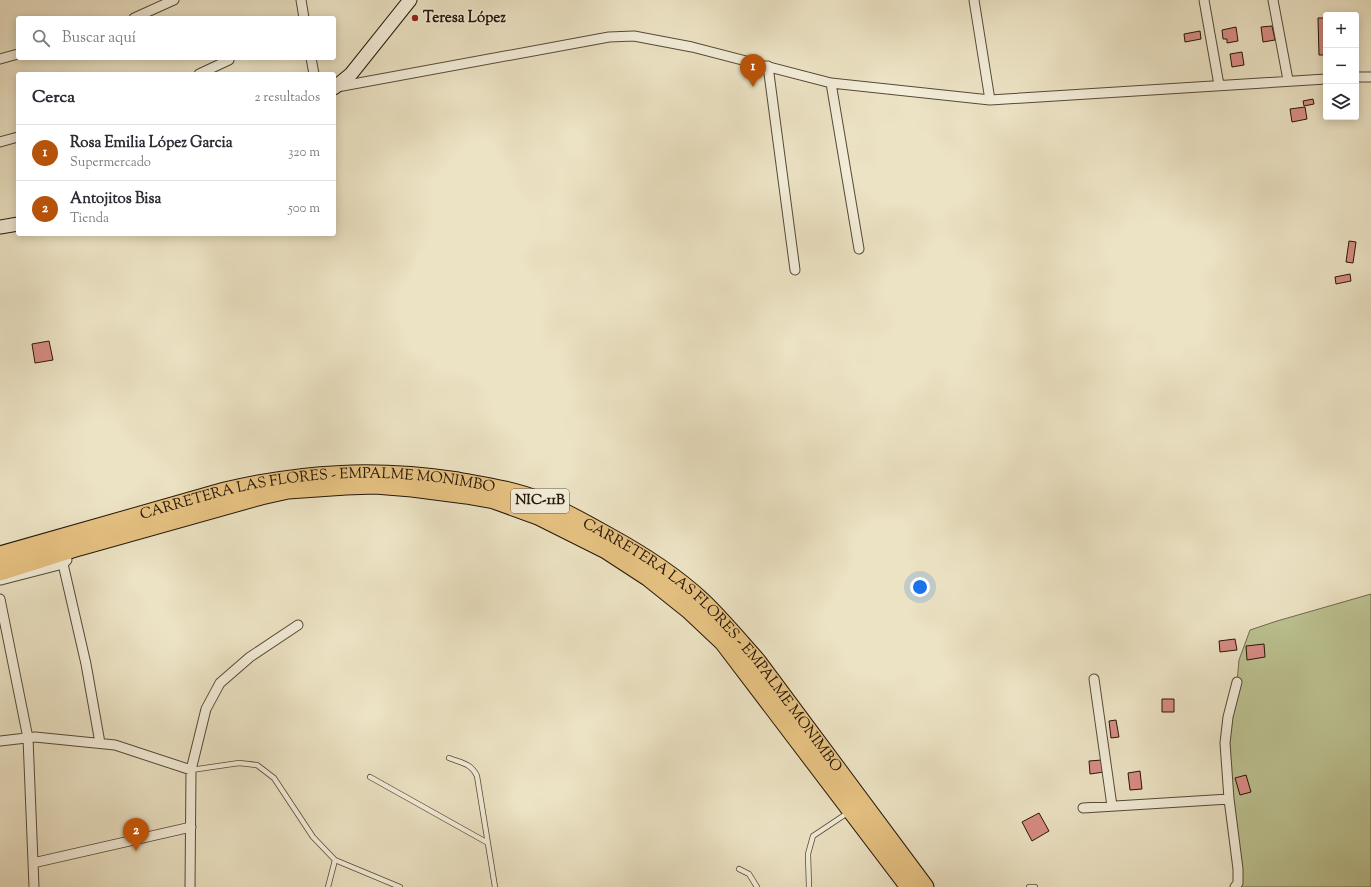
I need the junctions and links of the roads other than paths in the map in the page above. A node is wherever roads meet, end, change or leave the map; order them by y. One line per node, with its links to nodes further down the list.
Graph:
1 (174, 0): 7 (street)
2 (301, 0): 8 (street)
3 (410, 0): 22 (street)
4 (974, 0): 24 (street)
5 (1204, 0): 21 (street)
6 (1273, 0): 19 (street)
7 (138, 16)
8 (304, 16)
9 (16, 55): 10 (street)
10 (0, 59)
11 (229, 60): 14 (street)
12 (311, 60): 15 (street)
13 (768, 66): 20 (street); 23 (street); 30 (street)
14 (204, 72)
15 (314, 72)
16 (1359, 77): 17 (street)
17 (1371, 77)
18 (1323, 79): 19 (street)
19 (1288, 80): 21 (street)
20 (831, 83): 24 (street); 29 (street)
21 (1219, 85): 24 (street)
22 (336, 86)
23 (336, 87)
24 (990, 100)
25 (16, 138): 26 (street)
26 (0, 142)
27 (16, 224): 28 (street)
28 (0, 228)
29 (859, 249)
30 (795, 270)
31 (79, 547): 33 (street); 34 (highway, CARRETERA LAS FLORES - EMPALME MONIMBO / NIC-11B); 49 (highway, CARRETERA LAS FLORES - EMPALME MONIMBO / NIC-11B)
32 (0, 555): 63 (highway, CARRETERA LAS FLORES - EMPALME MONIMBO / NIC-11B)
33 (63, 564): 35 (street); 42 (street)
34 (0, 572)
35 (0, 580)
36 (0, 599): 40 (street)
37 (298, 625): 44 (street)
38 (1094, 680): 47 (street)
39 (1237, 682): 46 (street)
40 (28, 738): 41 (street); 42 (street); 53 (street)
41 (0, 741)
42 (100, 744): 44 (street)
43 (449, 758): 51 (lane)
44 (191, 770): 50 (street); 52 (lane)
45 (370, 777): 51 (lane)
46 (1229, 799): 47 (street); 66 (street)
47 (1112, 806): 48 (street)
48 (1083, 808)
49 (851, 811): 61 (lane); 62 (highway, CARRETERA LAS FLORES - EMPALME MONIMBO / NIC-11B)
50 (191, 827): 53 (street); 56 (street)
51 (488, 842): 59 (lane)
52 (335, 860): 57 (lane); 58 (lane)
53 (33, 863): 55 (street)
54 (739, 869): 60 (lane)
55 (34, 887)
56 (190, 887)
57 (328, 887)
58 (400, 887)
59 (495, 887)
60 (757, 887)
61 (809, 887)
62 (909, 887)
63 (925, 887)
64 (1029, 887): 65 (lane)
65 (1035, 887)
66 (1235, 887)

